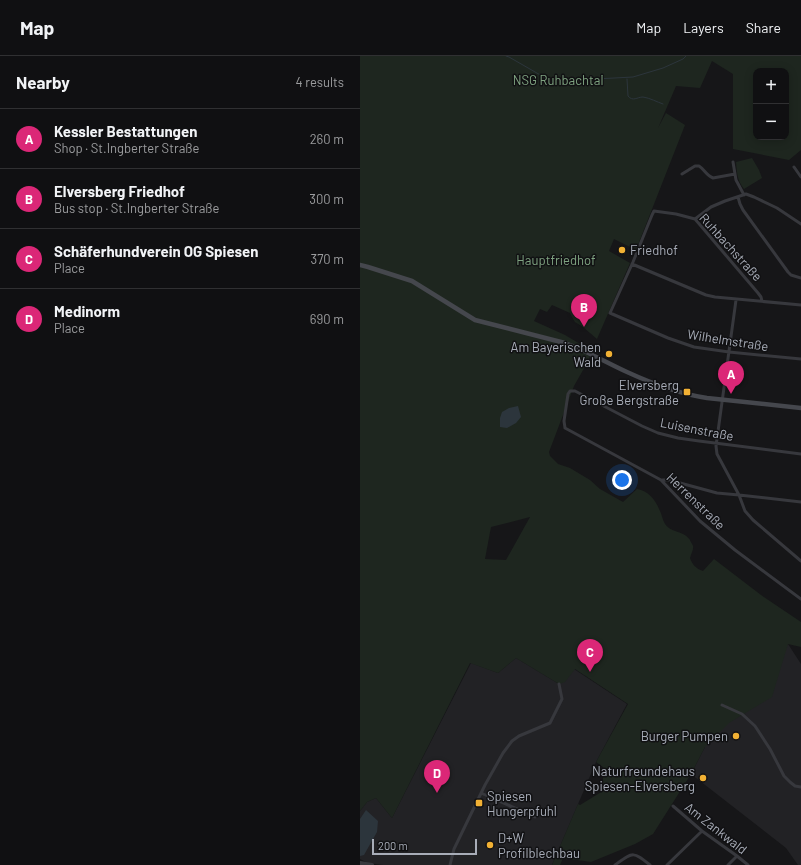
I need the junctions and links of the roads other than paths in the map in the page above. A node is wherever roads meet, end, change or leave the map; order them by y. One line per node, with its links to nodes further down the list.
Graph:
1 (733, 162): 4 (street)
2 (794, 167): 5 (street)
3 (682, 174): 4 (street)
4 (735, 174): 6 (street)
5 (801, 177)
6 (744, 194): 7 (street); 9 (street)
7 (738, 196): 8 (street); 12 (street)
8 (695, 219): 10 (street, Ruhbachstraße); 14 (street, Ruhbachstraße)
9 (801, 224)
10 (632, 264): 13 (street); 16 (street, Wilhelmstraße)
11 (360, 265): 19 (main road)
12 (801, 278)
13 (736, 300): 14 (street); 16 (street)
14 (762, 301): 15 (street)
15 (801, 305)
16 (729, 352): 17 (street, Wilhelmstraße); 19 (street)
17 (801, 359)
18 (575, 391): 21 (street, Luisenstraße); 23 (street, Herrenstraße)
19 (722, 400): 20 (main road); 21 (street)
20 (801, 408)
21 (717, 443): 22 (street, Luisenstraße); 24 (street)
22 (801, 454)
23 (661, 480): 24 (street); 27 (street, Herrenstraße)
24 (739, 494): 25 (street); 26 (street)
25 (801, 502)
26 (801, 561)
27 (801, 599)
28 (559, 684): 31 (street)
29 (722, 705): 30 (street)
30 (801, 787)
31 (481, 793): 33 (street); 38 (street)
32 (673, 806): 34 (street, Am Zankwald)
33 (535, 817)
34 (702, 831): 35 (street, Am Zankwald); 41 (street)
35 (737, 856): 42 (street); 43 (street, Am Zankwald)
36 (360, 863): 37 (street)
37 (372, 865)
38 (450, 865)
39 (615, 865): 40 (street)
40 (650, 865)
41 (667, 865)
42 (728, 865)
43 (748, 865)

